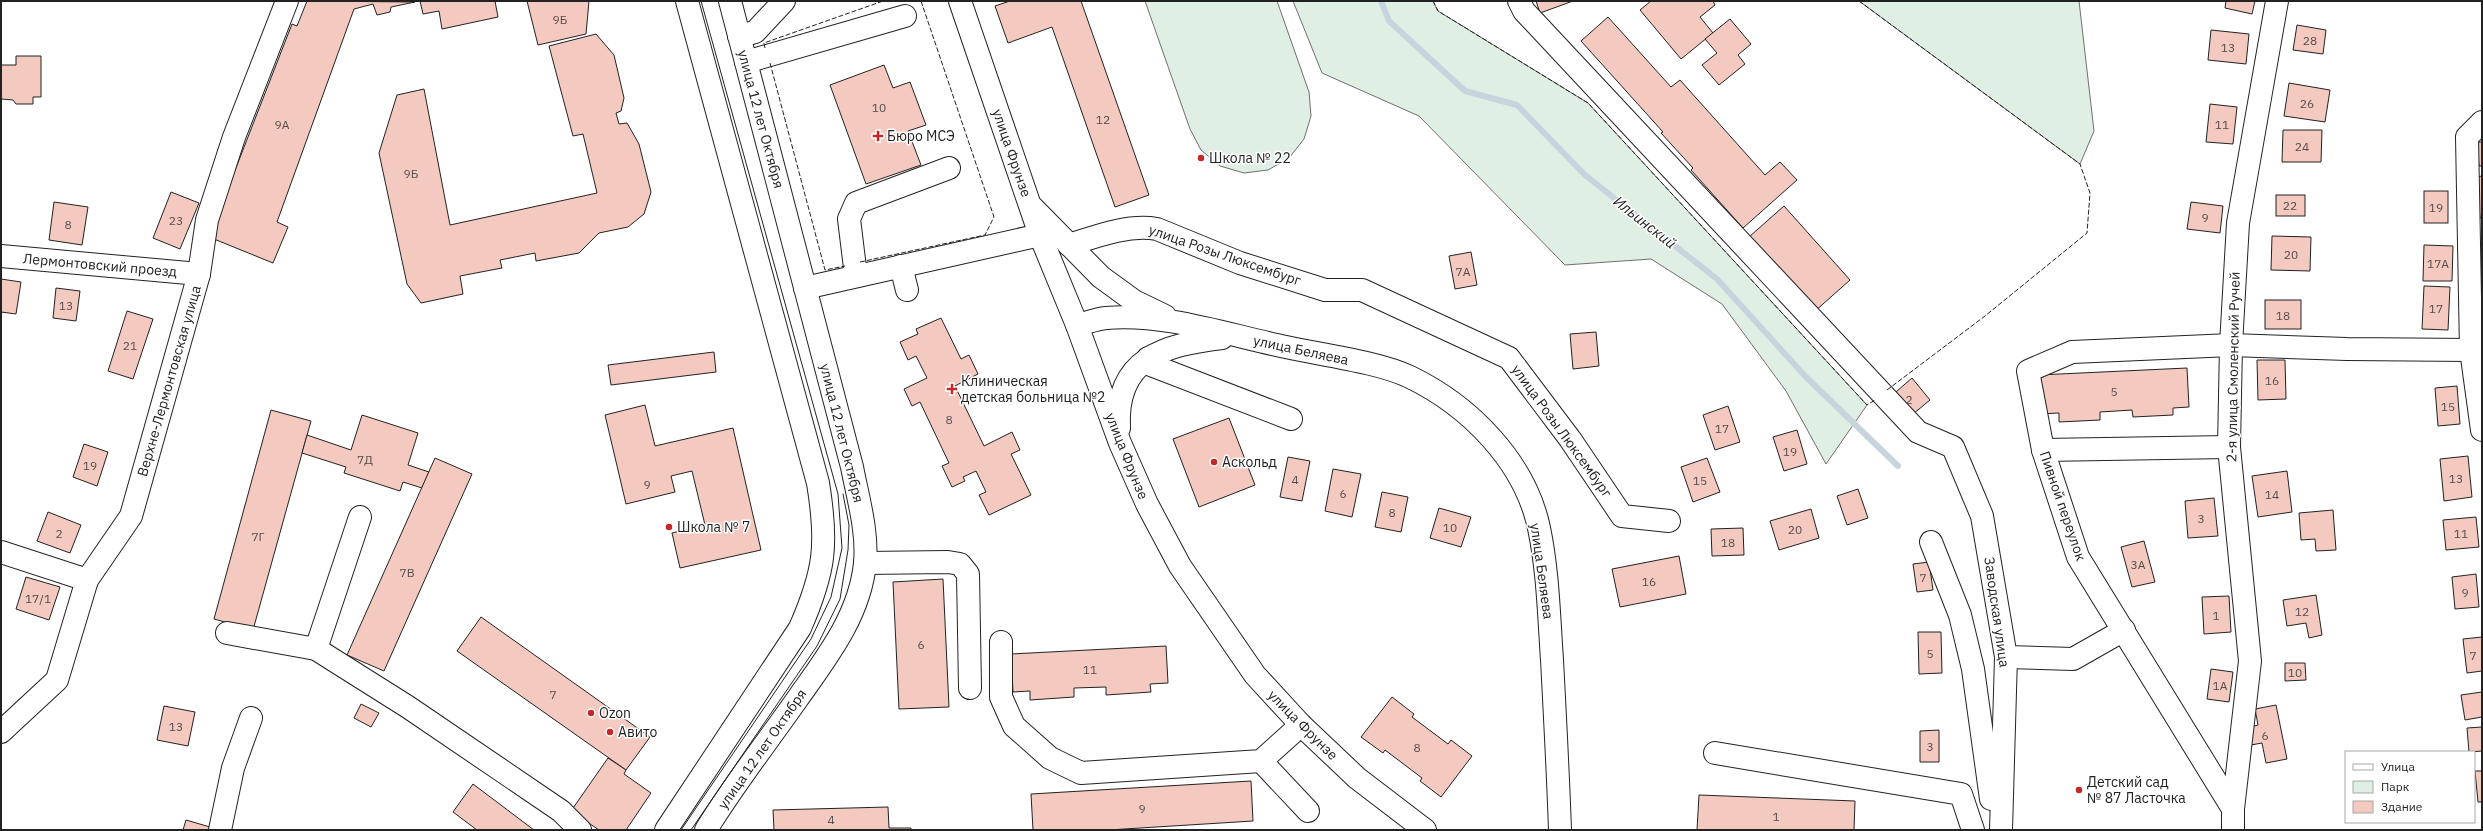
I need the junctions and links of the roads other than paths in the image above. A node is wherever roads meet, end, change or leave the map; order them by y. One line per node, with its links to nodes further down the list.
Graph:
1 (287, 1): 18 (street, Верхне-Лермонтовская улица)
2 (687, 1): 54 (street)
3 (730, 1): 9 (street, улица 12 лет Октября)
4 (784, 1): 9 (street)
5 (960, 1): 13 (street, улица Фрунзе)
6 (1519, 1): 43 (street, Заводская улица)
7 (2277, 1): 25 (street, 2-я улица Смоленский Ручей)
8 (905, 16): 10 (street)
9 (739, 36): 10 (street, улица 12 лет Октября)
10 (746, 62): 20 (street, улица 12 лет Октября)
11 (2482, 122): 26 (street)
12 (949, 168): 19 (street)
13 (1029, 205): 14 (street, улица Фрунзе); 15 (street)
14 (1040, 235): 17 (street); 23 (street, улица Фрунзе)
15 (1069, 245): 22 (street); 34 (street, улица Розы Люксембург)
16 (1, 256): 18 (street, Лермонтовский проезд)
17 (901, 266): 19 (street); 21 (street)
18 (199, 274): 38 (street, Верхне-Лермонтовская улица)
19 (856, 276): 20 (street)
20 (805, 288): 37 (street, улица 12 лет Октября)
21 (907, 290)
22 (1181, 323): 23 (street); 24 (street, улица Беляева)
23 (1077, 325): 30 (street, улица Фрунзе)
24 (1235, 336): 27 (street); 57 (street, улица Беляева)
25 (2231, 345): 26 (street); 31 (street, 2-я улица Смоленский Ручей); 32 (street, Пивной переулок)
26 (2471, 350): 29 (street)
27 (1148, 358): 28 (street); 30 (street)
28 (1291, 419)
29 (2482, 430)
30 (1120, 443): 46 (street, улица Фрунзе)
31 (2229, 447): 32 (street); 51 (street, 2-я улица Смоленский Ручей)
32 (2043, 450): 39 (street, Пивной переулок)
33 (360, 516): 42 (street)
34 (1669, 521)
35 (1932, 542): 59 (street)
36 (1, 552): 38 (street)
37 (865, 563): 44 (street); 55 (street, улица 12 лет Октября)
38 (87, 580): 47 (street, Верхне-Лермонтовская улица)
39 (2124, 630): 43 (street); 51 (street, Пивной переулок)
40 (227, 633): 42 (street)
41 (1001, 642): 49 (street)
42 (316, 650): 53 (street)
43 (2006, 657): 60 (street, Заводская улица)
44 (970, 688)
45 (251, 718): 52 (street)
46 (1301, 725): 49 (street); 56 (street, улица Фрунзе)
47 (1, 732)
48 (1715, 753): 58 (street)
49 (1261, 761): 50 (street)
50 (1308, 811)
51 (2233, 820)
52 (220, 830)
53 (580, 830)
54 (666, 830)
55 (706, 830)
56 (1425, 830)
57 (1560, 830)
58 (1973, 830)
59 (1995, 830)
60 (2001, 830)

